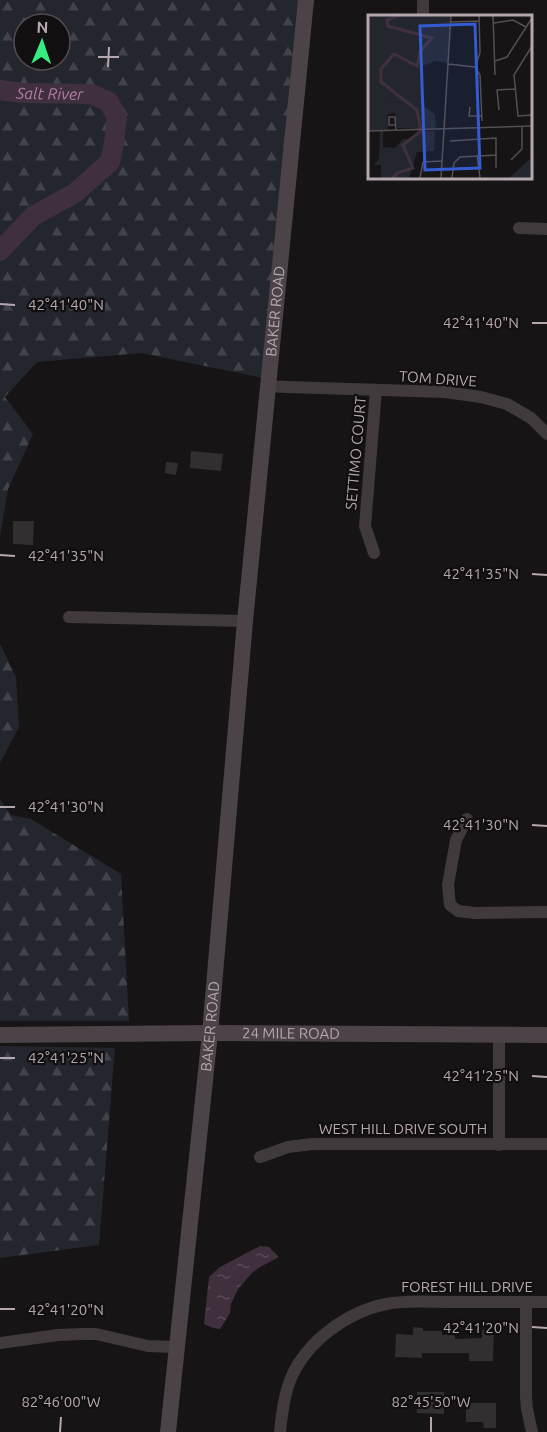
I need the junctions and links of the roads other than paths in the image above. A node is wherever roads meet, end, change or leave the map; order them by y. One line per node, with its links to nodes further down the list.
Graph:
1 (306, 0): 4 (street, BAKER ROAD)
2 (519, 228): 3 (street)
3 (547, 229)
4 (267, 386): 5 (street, TOM DRIVE); 9 (street, BAKER ROAD)
5 (376, 390): 6 (street, TOM DRIVE); 7 (street, SETTIMO COURT)
6 (545, 426)
7 (374, 553)
8 (69, 617): 9 (street)
9 (245, 621): 12 (street, BAKER ROAD)
10 (467, 819): 11 (street)
11 (547, 912)
12 (210, 1033): 13 (street, 24 MILE ROAD); 14 (street, 24 MILE ROAD); 22 (street, BAKER ROAD)
13 (0, 1035)
14 (499, 1035): 15 (street, 24 MILE ROAD); 17 (street)
15 (547, 1035)
16 (547, 1144): 17 (street, WEST HILL DRIVE SOUTH)
17 (499, 1145): 18 (street, WEST HILL DRIVE SOUTH)
18 (260, 1156)
19 (526, 1302): 20 (street, FOREST HILL DRIVE); 24 (street, FOREST HILL DRIVE); 25 (street)
20 (547, 1302)
21 (0, 1343): 22 (street)
22 (176, 1347): 23 (street, BAKER ROAD)
23 (168, 1432)
24 (280, 1432)
25 (532, 1432)

